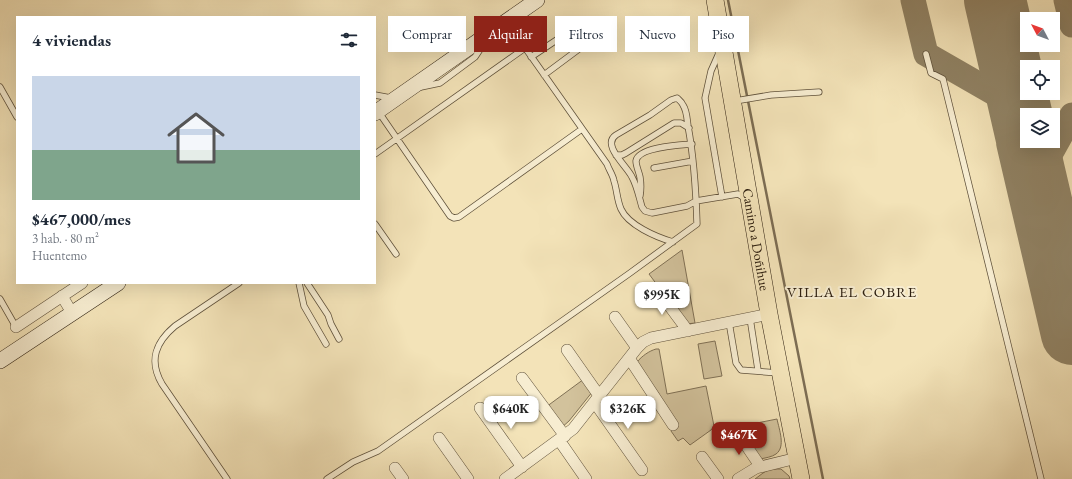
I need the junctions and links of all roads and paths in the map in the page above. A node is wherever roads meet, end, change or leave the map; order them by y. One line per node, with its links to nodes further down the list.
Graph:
1 (537, 0): 3 (street)
2 (715, 0): 4 (main road, Camino a Doñihue)
3 (514, 16)
4 (718, 16)
5 (473, 45): 13 (lane); 16 (street)
6 (479, 52): 13 (lane)
7 (519, 52): 25 (lane)
8 (528, 52): 12 (lane)
9 (720, 52): 31 (lane)
10 (724, 52): 20 (main road, Camino a Doñihue)
11 (926, 54): 83 (lane)
12 (531, 57): 14 (lane); 14 (lane)
13 (457, 70): 16 (lane)
14 (544, 75): 23 (lane)
15 (0, 87): 22 (lane)
16 (408, 90): 19 (street)
17 (819, 92): 20 (lane)
18 (376, 95): 19 (lane)
19 (395, 99): 21 (street)
20 (733, 101): 33 (main road, Camino a Doñihue)
21 (376, 112): 25 (lane)
22 (16, 115)
23 (582, 128): 25 (lane); 36 (lane)
24 (689, 128): 26 (lane); 28 (lane); 28 (lane)
25 (397, 138): 27 (lane)
26 (692, 144): 29 (lane); 32 (lane)
27 (376, 153)
28 (616, 155): 32 (lane)
29 (693, 161): 30 (lane); 34 (lane)
30 (654, 168)
31 (722, 197): 33 (lane); 34 (lane)
32 (640, 198): 34 (lane)
33 (749, 201): 47 (main road, Camino a Doñihue)
34 (696, 202): 36 (lane)
35 (376, 225): 37 (lane)
36 (673, 242): 75 (lane)
37 (396, 254)
38 (80, 284): 44 (street)
39 (116, 284): 46 (street)
40 (238, 284): 74 (lane)
41 (299, 284): 54 (lane)
42 (308, 284): 53 (lane)
43 (656, 288): 52 (street)
44 (62, 296): 46 (street); 51 (street)
45 (0, 299): 51 (lane)
46 (72, 313): 58 (street)
47 (769, 314): 49 (street); 60 (main road, Camino a Doñihue)
48 (615, 317): 55 (street)
49 (750, 318): 50 (street); 59 (lane)
50 (729, 322): 52 (street); 59 (lane)
51 (16, 327)
52 (688, 331): 55 (street)
53 (339, 339)
54 (326, 344)
55 (637, 348): 57 (street)
56 (567, 350): 62 (street)
57 (629, 358): 62 (street); 64 (street)
58 (0, 361)
59 (758, 370): 60 (lane)
60 (780, 373): 69 (main road, Camino a Doñihue)
61 (522, 378): 67 (street)
62 (597, 400): 67 (street); 72 (street)
63 (480, 408): 73 (street)
64 (673, 426)
65 (736, 432): 70 (street)
66 (439, 438): 77 (street)
67 (562, 438): 73 (street); 79 (street)
68 (702, 457): 80 (street)
69 (797, 458): 70 (street); 82 (main road, Camino a Doñihue)
70 (760, 466): 81 (street)
71 (395, 468): 76 (street)
72 (642, 470)
73 (521, 472): 78 (street)
74 (227, 479)
75 (327, 479)
76 (403, 479)
77 (468, 479)
78 (505, 479)
79 (586, 479)
80 (718, 479)
81 (738, 479)
82 (801, 479)
83 (1041, 479)

